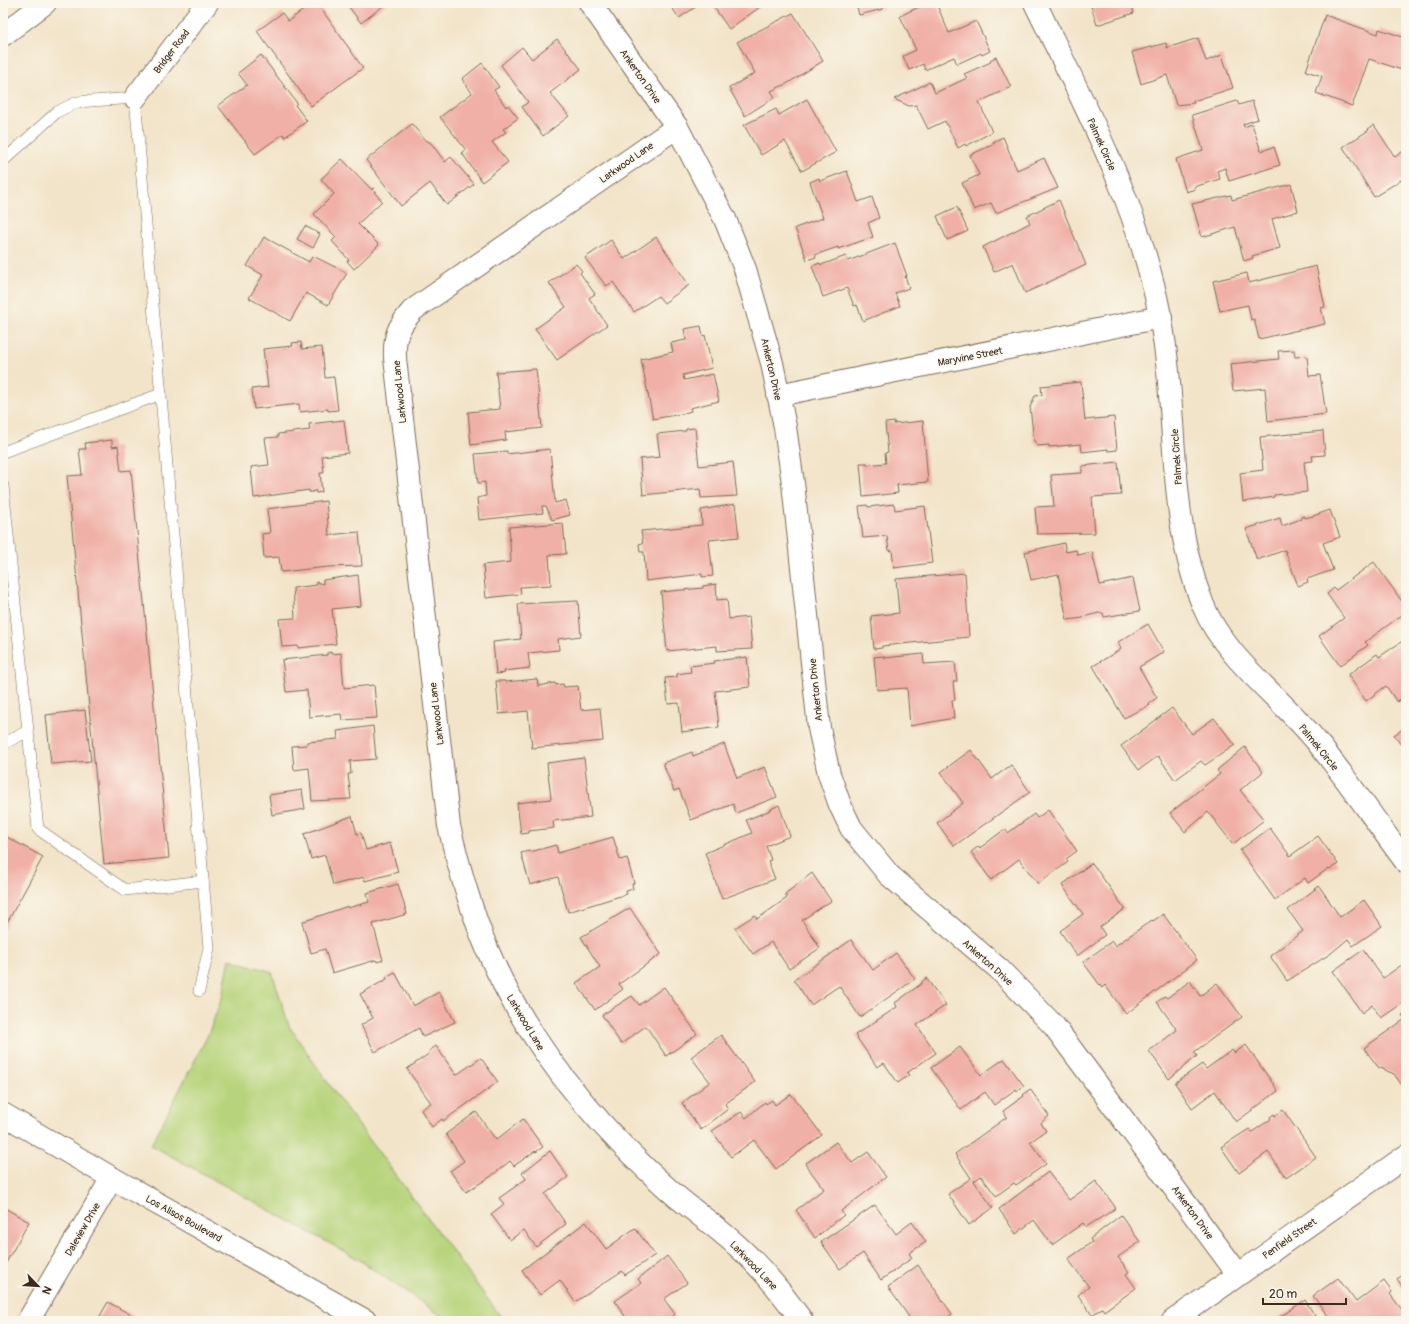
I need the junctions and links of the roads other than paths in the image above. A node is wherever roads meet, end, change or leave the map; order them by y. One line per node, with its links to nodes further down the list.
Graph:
1 (45, 3): 5 (main road)
2 (207, 3): 6 (main road, Bridger Road)
3 (590, 3): 7 (main road, Ankerton Drive)
4 (1035, 3): 9 (main road, Palmek Circle)
5 (3, 35)
6 (135, 98): 8 (lane); 10 (lane)
7 (677, 127): 11 (main road, Ankerton Drive); 25 (main road, Larkwood Lane)
8 (3, 161)
9 (1161, 318): 11 (main road, Maryvine Street); 16 (main road, Palmek Circle)
10 (161, 394): 12 (lane); 17 (lane)
11 (778, 395): 22 (main road, Ankerton Drive)
12 (3, 452)
13 (3, 486): 14 (lane)
14 (28, 731): 15 (lane); 17 (lane)
15 (3, 744)
16 (1406, 862)
17 (203, 881): 18 (lane)
18 (199, 991)
19 (3, 1114): 21 (main road, Los Alisos Boulevard)
20 (1406, 1156): 22 (main road, Penfield Street)
21 (112, 1178): 23 (main road, Daleview Drive); 24 (main road, Los Alisos Boulevard)
22 (1238, 1274): 26 (main road, Penfield Street)
23 (28, 1321)
24 (366, 1321)
25 (802, 1321)
26 (1173, 1321)

